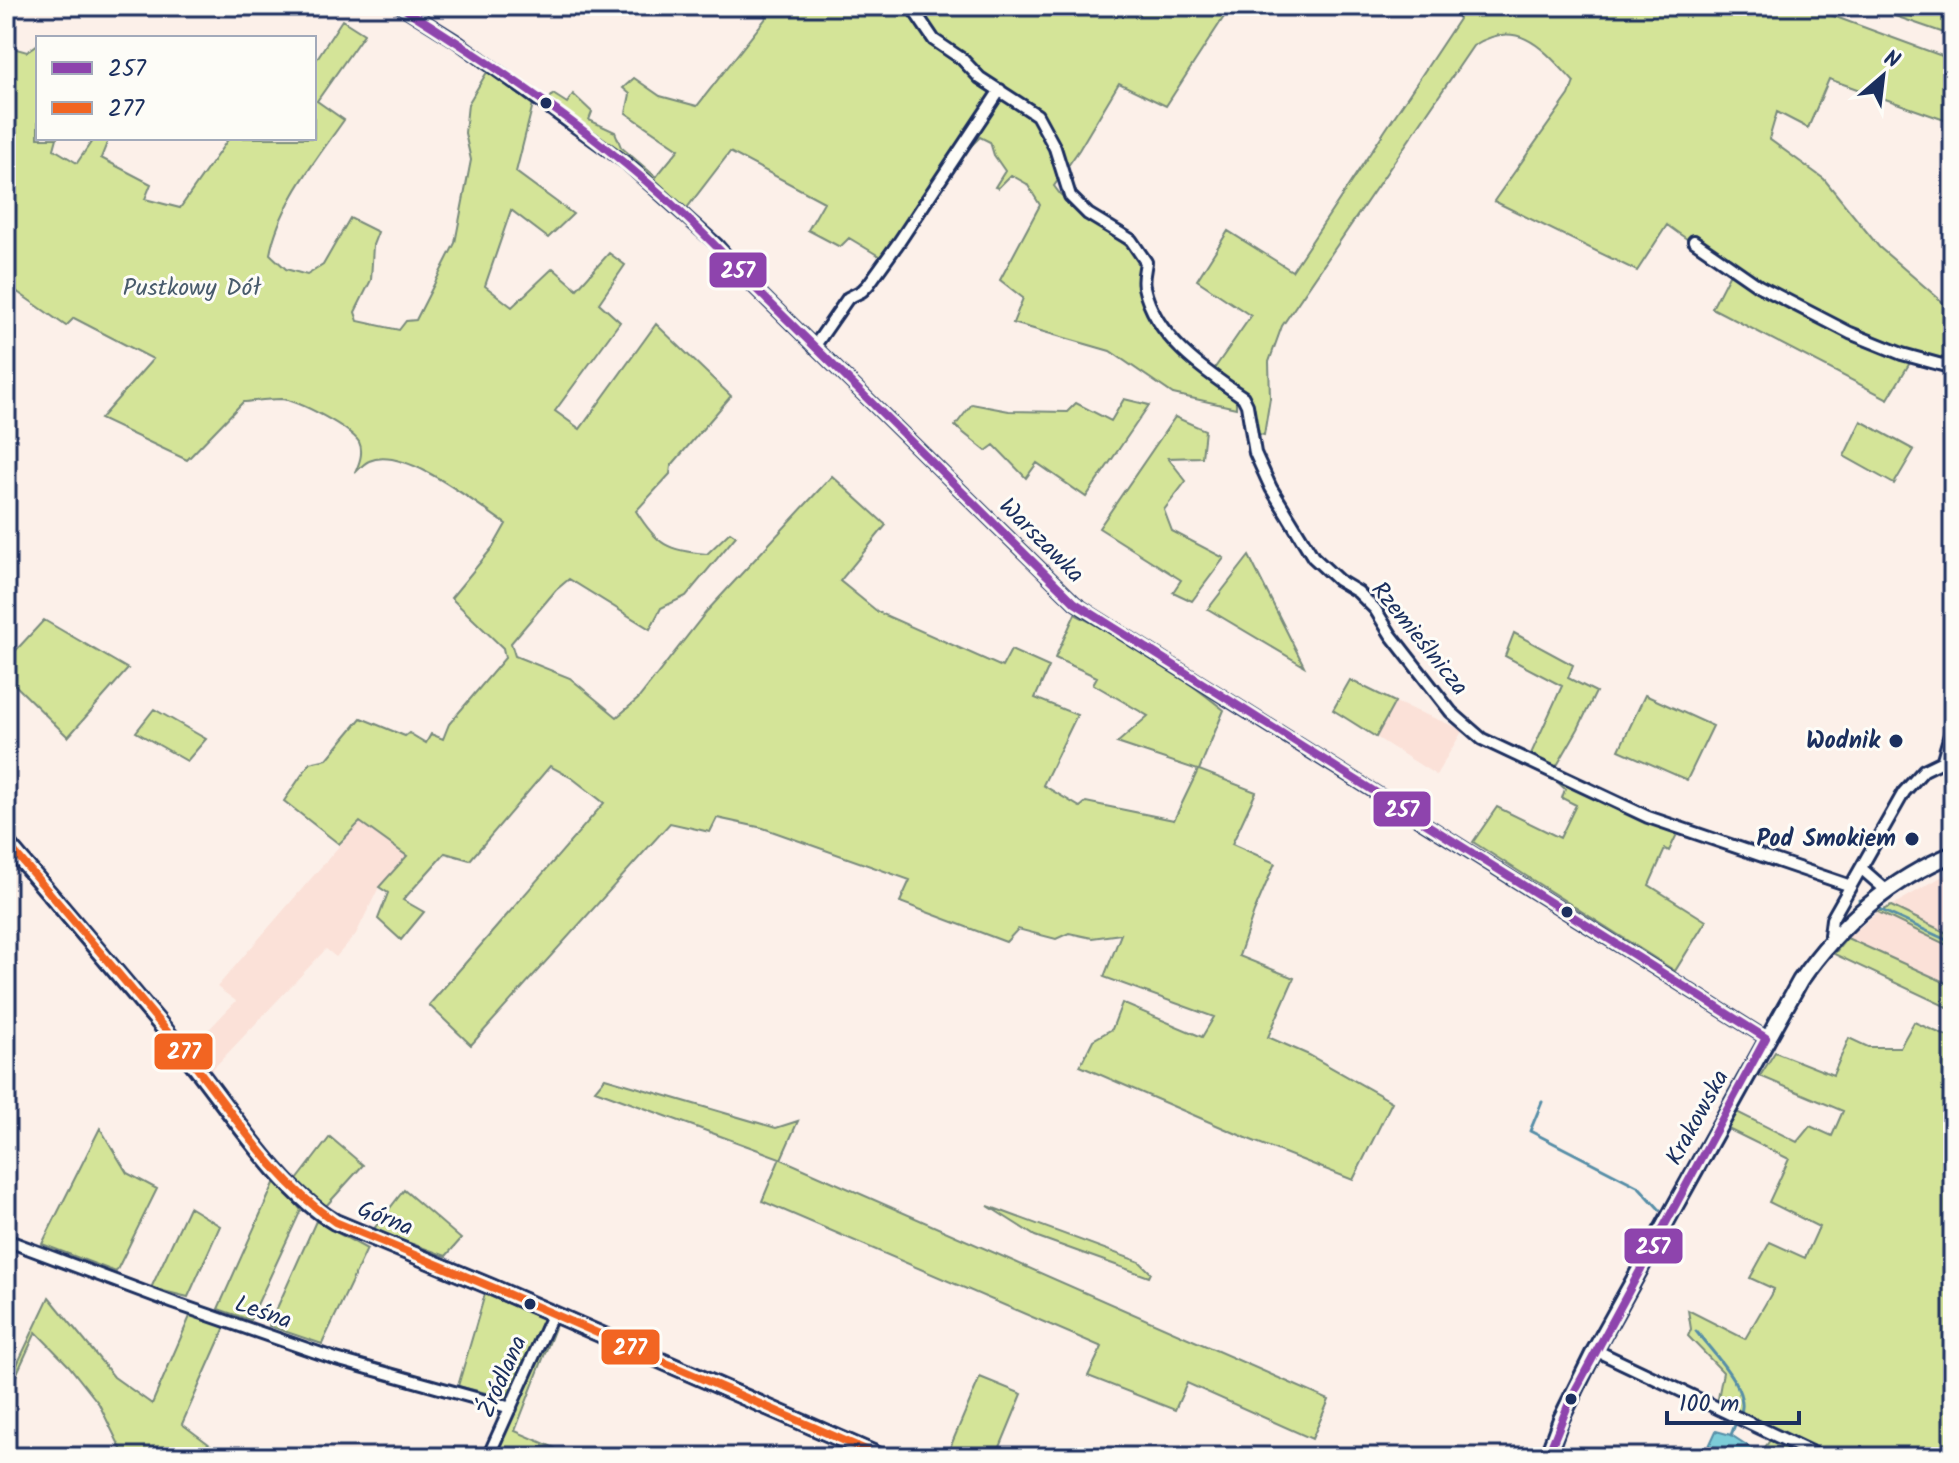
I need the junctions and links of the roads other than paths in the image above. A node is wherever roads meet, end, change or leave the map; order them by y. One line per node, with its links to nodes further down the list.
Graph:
1 (400, 6): 5 (street, Warszawka)
2 (911, 6): 3 (street)
3 (1000, 90): 5 (street); 12 (street, Rzemieślnicza)
4 (1694, 241): 6 (street)
5 (814, 347): 15 (street, Warszawka)
6 (1953, 368)
7 (1953, 724): 8 (street)
8 (1948, 758): 11 (street)
9 (6, 842): 17 (street, Górna)
10 (1953, 854): 13 (street, Krakowska)
11 (1862, 869): 12 (street); 13 (street)
12 (1851, 886): 14 (street)
13 (1887, 891): 14 (street, Krakowska)
14 (1834, 938): 15 (street, Krakowska)
15 (1766, 1038): 18 (street, Krakowska)
16 (6, 1240): 19 (street, Leśna)
17 (553, 1313): 19 (street, Źródlana); 21 (street, Górna)
18 (1595, 1350): 22 (street, Krakowska); 23 (street)
19 (511, 1408): 20 (street, Źródlana)
20 (488, 1457)
21 (882, 1457)
22 (1547, 1457)
23 (1821, 1457)

